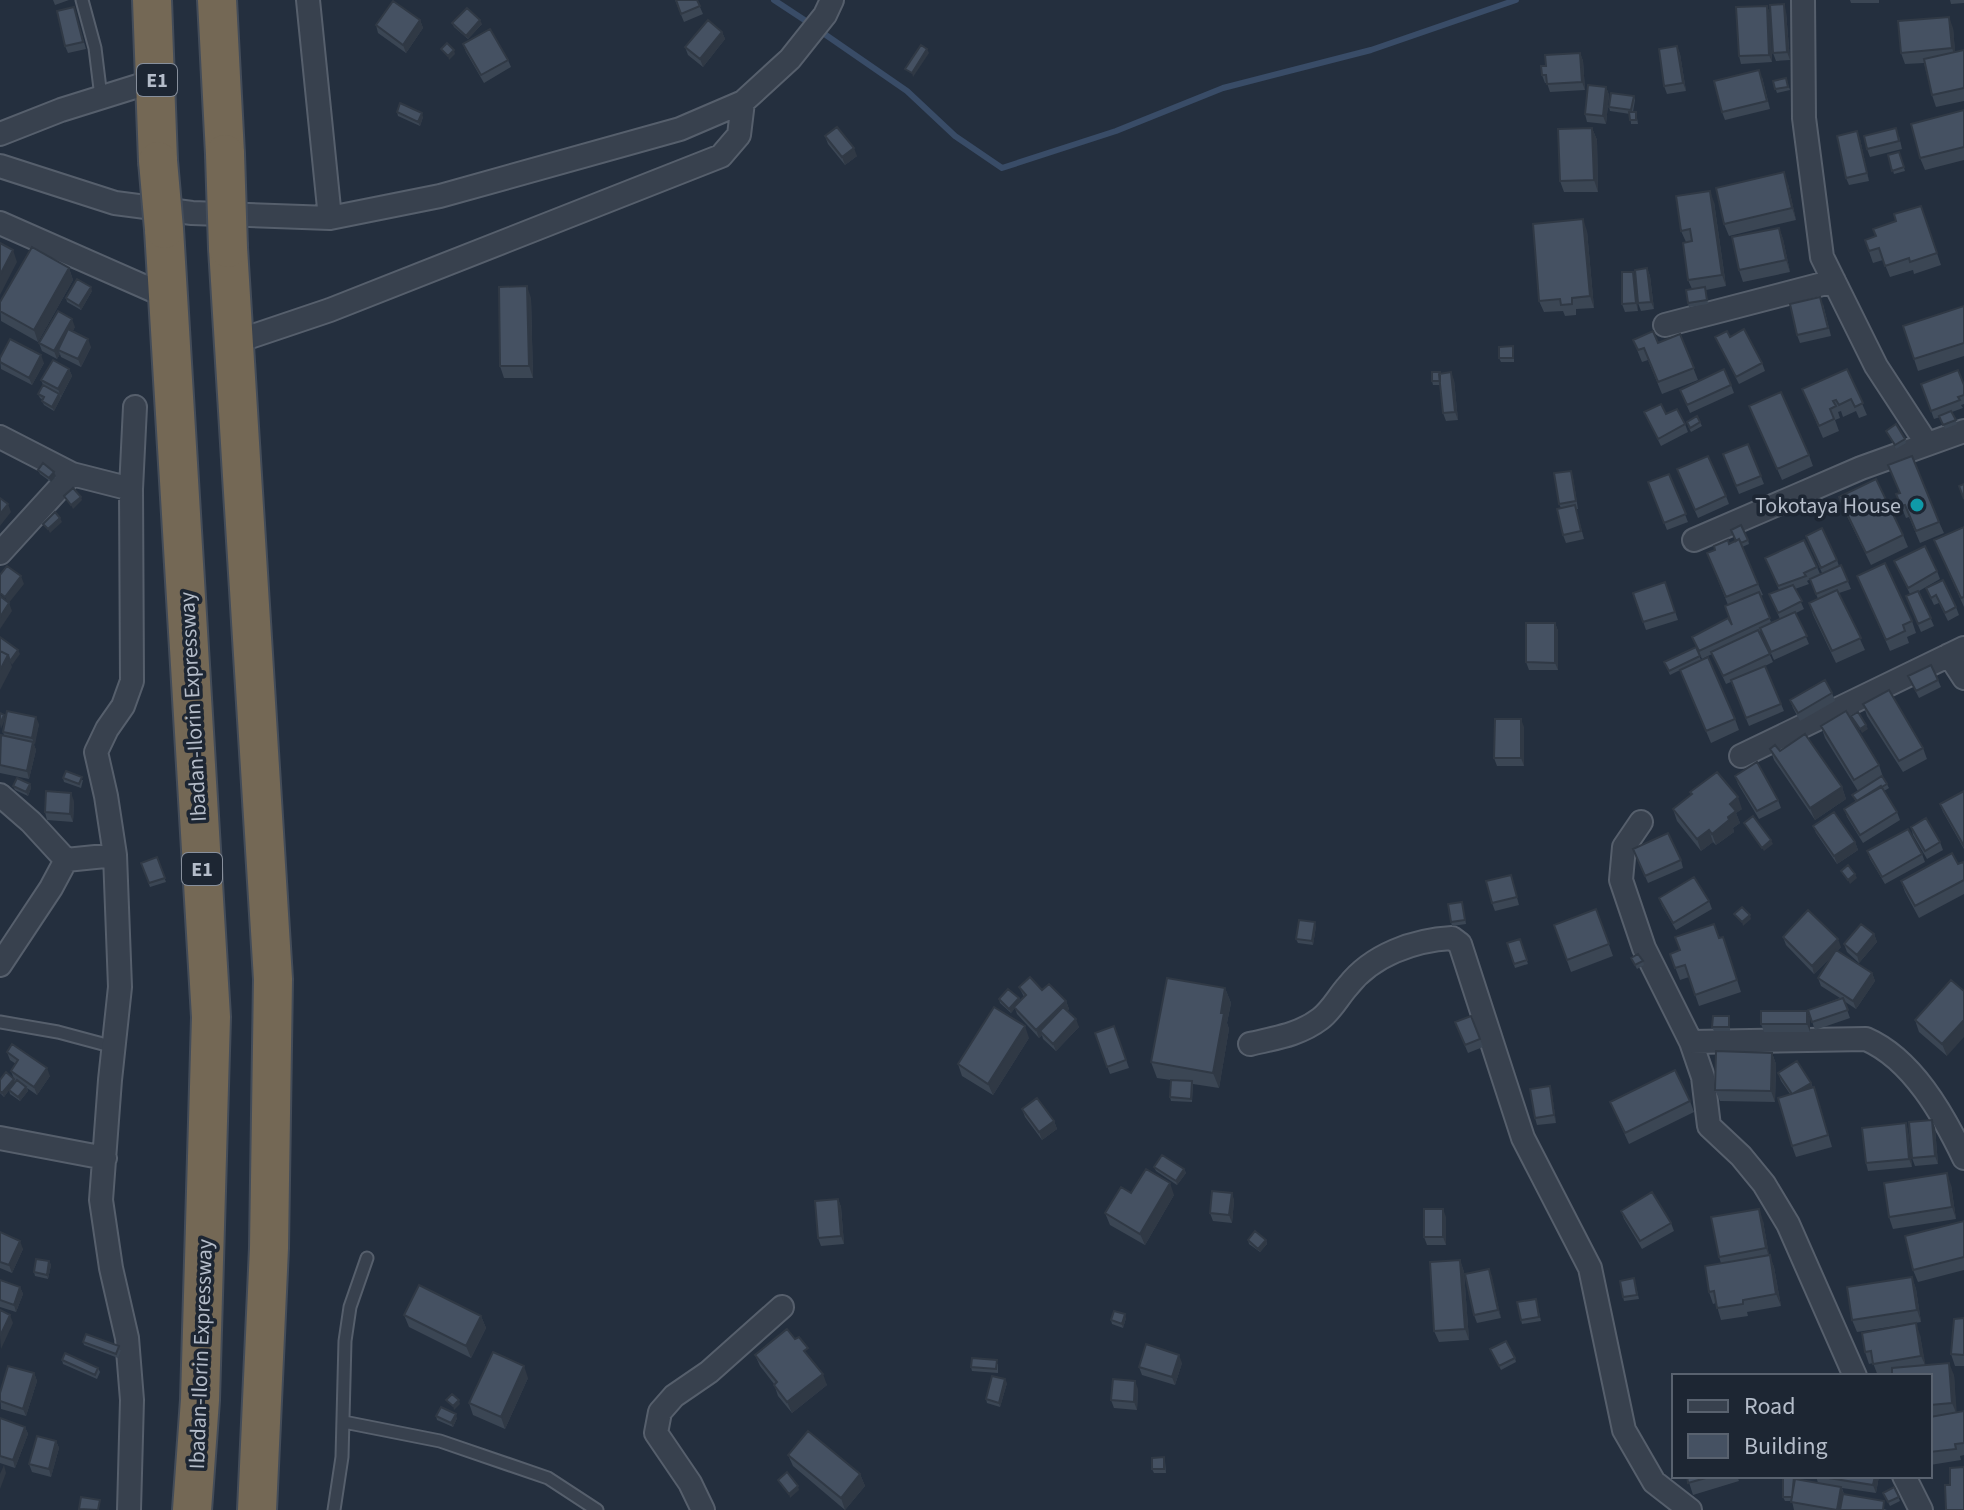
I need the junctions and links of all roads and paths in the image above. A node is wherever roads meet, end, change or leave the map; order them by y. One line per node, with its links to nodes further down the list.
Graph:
1 (82, 0): 8 (lane)
2 (152, 0): 7 (highway, Ibadan-Ilorin Expressway / E1)
3 (217, 0): 17 (highway, bridge)
4 (308, 0): 12 (street)
5 (832, 0): 9 (street)
6 (1803, 0): 14 (street)
7 (157, 80): 8 (street, E1); 15 (highway, Ibadan-Ilorin Expressway / E1, bridge)
8 (101, 97): 10 (street, E1)
9 (743, 102): 12 (street); 17 (street)
10 (0, 134)
11 (0, 166): 12 (street)
12 (330, 218)
13 (0, 223): 15 (street)
14 (1834, 281): 16 (street); 21 (street)
15 (168, 297): 47 (highway, Ibadan-Ilorin Expressway / E1)
16 (1665, 325)
17 (235, 342): 48 (highway)
18 (135, 407): 23 (street)
19 (1964, 431): 21 (street)
20 (0, 437): 22 (street)
21 (1927, 444): 24 (street)
22 (72, 474): 23 (street); 25 (street)
23 (131, 489): 31 (street)
24 (1694, 540)
25 (0, 553)
26 (1956, 652): 27 (street); 28 (street)
27 (1964, 678)
28 (1741, 756)
29 (0, 795): 32 (street)
30 (1641, 822): 35 (street)
31 (115, 855): 32 (street); 37 (street)
32 (66, 860): 33 (street)
33 (0, 965)
34 (0, 1022): 37 (lane)
35 (1691, 1042): 40 (street); 43 (street)
36 (1250, 1044): 52 (street)
37 (114, 1047): 39 (street)
38 (0, 1138): 39 (street)
39 (105, 1158): 46 (street)
40 (1964, 1158)
41 (367, 1258): 44 (lane)
42 (782, 1307): 51 (street)
43 (1854, 1374)
44 (344, 1422): 49 (lane); 50 (lane)
45 (1905, 1478): 53 (street)
46 (129, 1510)
47 (192, 1510)
48 (257, 1510)
49 (334, 1510)
50 (597, 1510)
51 (703, 1510)
52 (1690, 1510)
53 (1921, 1510)

